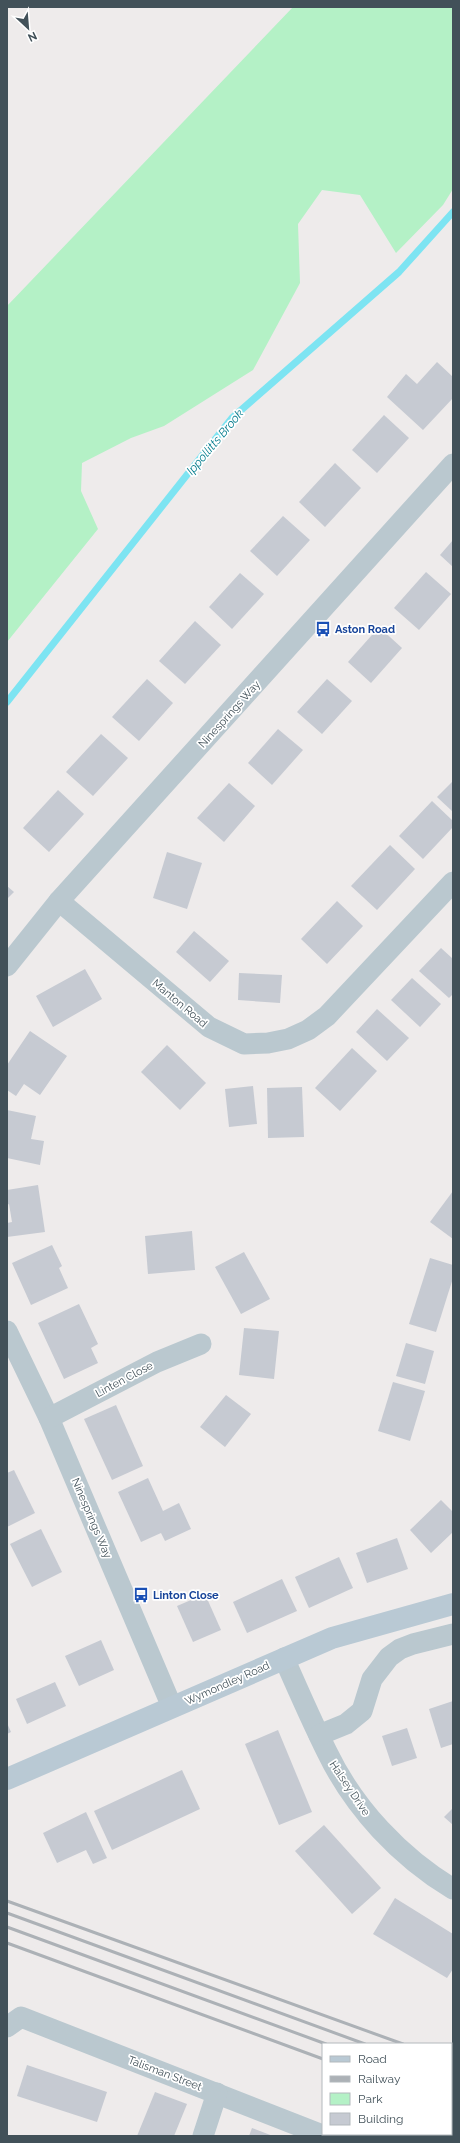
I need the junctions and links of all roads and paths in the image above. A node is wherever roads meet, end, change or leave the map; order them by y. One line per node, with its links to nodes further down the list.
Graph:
1 (453, 464): 3 (street, Ninesprings Way)
2 (453, 882): 3 (street, Manton Road)
3 (59, 901): 4 (street, Ninesprings Way)
4 (7, 966)
5 (7, 1331): 7 (street, Ninesprings Way)
6 (201, 1344): 7 (street, Linten Close)
7 (49, 1418): 11 (street, Ninesprings Way)
8 (453, 1604): 10 (street, Wymondley Road)
9 (453, 1634): 12 (street)
10 (284, 1658): 11 (street, Wymondley Road); 12 (street, Halsey Drive)
11 (172, 1707): 13 (street, Wymondley Road)
12 (319, 1735): 14 (street, Halsey Drive)
13 (7, 1779)
14 (453, 1889)
15 (7, 2027): 16 (street, Talisman Street)
16 (217, 2093): 17 (street, Talisman Street); 18 (street)
17 (322, 2135)
18 (203, 2136)

